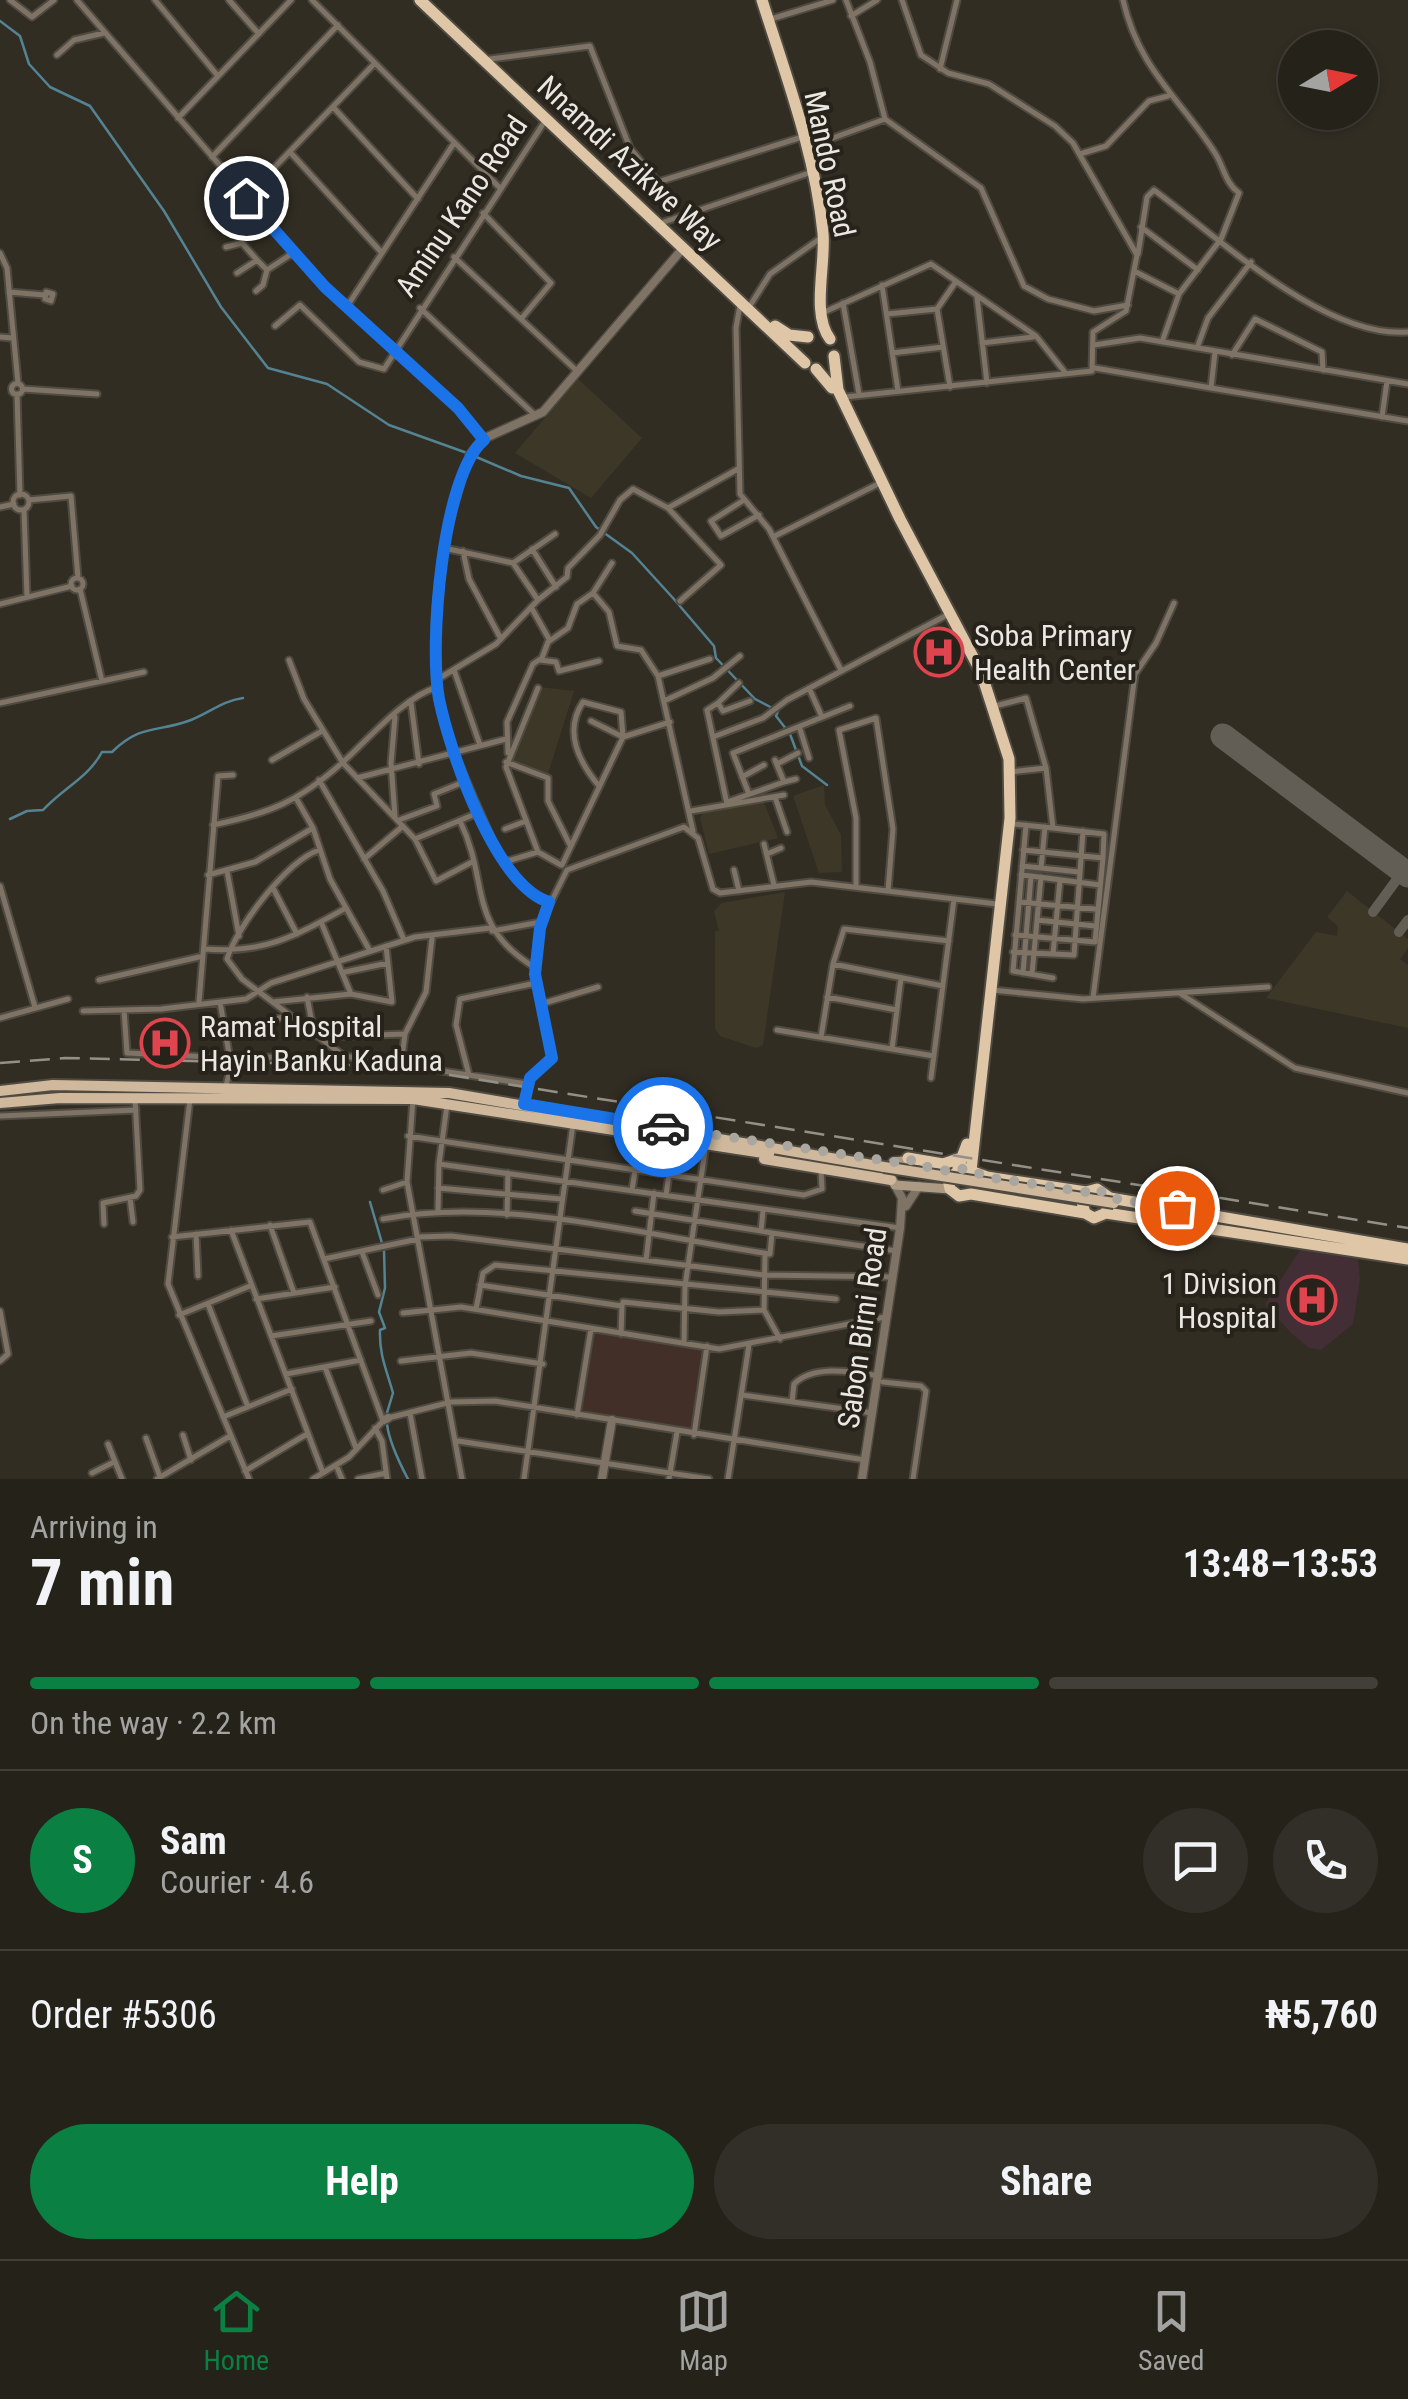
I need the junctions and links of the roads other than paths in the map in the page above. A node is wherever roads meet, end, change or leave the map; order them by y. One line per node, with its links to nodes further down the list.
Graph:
1 (10, 0): 2 (street)
2 (54, 0)
3 (77, 0): 19 (street)
4 (154, 0): 26 (street)
5 (229, 0): 20 (street)
6 (291, 0): 20 (street)
7 (312, 0): 18 (street)
8 (424, 0): 21 (highway, Nnamdi Azikwe Way)
9 (759, 0): 17 (highway, Mando Road); 33 (highway, Mando Road)
10 (833, 0): 17 (street)
11 (846, 0): 16 (street)
12 (878, 0): 16 (street)
13 (902, 0): 25 (street)
14 (958, 0): 25 (street)
15 (1123, 0): 27 (street)
16 (851, 16): 31 (street)
17 (768, 20): 33 (highway, Mando Road)
18 (338, 25): 24 (street); 36 (street)
19 (104, 33): 22 (street); 29 (street)
20 (258, 34): 26 (street)
21 (468, 42): 23 (highway, Nnamdi Azikwe Way); 30 (highway, Nnamdi Azikwe Way)
22 (57, 55)
23 (490, 60): 33 (street); 42 (highway, Nnamdi Azikwe Way)
24 (375, 63): 28 (street); 32 (street)
25 (940, 70): 35 (street)
26 (218, 76): 29 (street)
27 (1168, 96): 35 (street); 44 (street)
28 (333, 107): 34 (street); 40 (street)
29 (178, 118): 36 (street)
30 (546, 118): 38 (street, Aminu Kano Road); 47 (highway, Nnamdi Azikwe Way)
31 (885, 119): 33 (street); 68 (street)
32 (454, 142): 38 (street); 40 (street)
33 (803, 143): 37 (highway, Mando Road); 72 (highway, Mando Road)
34 (290, 152): 39 (street); 50 (street)
35 (1080, 154): 53 (street)
36 (212, 158): 39 (street)
37 (808, 172): 42 (street); 45 (highway, Mando Road)
38 (500, 188): 41 (street, Aminu Kano Road)
39 (246, 198): 49 (street)
40 (418, 199): 50 (street)
41 (484, 213): 51 (street, Aminu Kano Road); 74 (street)
42 (664, 222): 66 (highway, Nnamdi Azikwe Way)
43 (1141, 227): 44 (street); 53 (street); 56 (street)
44 (1220, 239): 54 (street); 56 (street)
45 (818, 240): 66 (street); 77 (highway, Mando Road)
46 (226, 247): 52 (street)
47 (684, 248): 66 (highway, Nnamdi Azikwe Way); 96 (street)
48 (0, 253): 62 (street)
49 (293, 253): 55 (street); 69 (street)
50 (382, 253): 69 (street)
51 (454, 257): 70 (street, Aminu Kano Road); 74 (street)
52 (257, 260): 55 (street); 57 (street)
53 (1138, 262): 58 (street)
54 (1250, 262): 76 (street); 86 (street)
55 (267, 270): 61 (street)
56 (1198, 270): 63 (street)
57 (238, 272)
58 (1136, 272): 63 (street); 68 (street)
59 (955, 283): 60 (street); 65 (street); 71 (street)
60 (882, 285): 67 (street); 73 (street)
61 (256, 290)
62 (9, 292): 64 (street); 80 (street)
63 (1179, 294): 82 (street)
64 (44, 295)
65 (977, 297): 78 (street); 83 (street)
66 (746, 303): 77 (highway, Nnamdi Azikwe Way); 92 (highway, Nnamdi Azikwe Way); 113 (street)
67 (843, 303): 72 (street); 106 (street)
68 (1128, 306): 84 (street)
69 (346, 308): 87 (street)
70 (420, 308): 87 (street, Aminu Kano Road); 108 (street)
71 (937, 309): 73 (street); 85 (street)
72 (822, 313): 81 (highway, Mando Road)
73 (886, 314): 89 (street)
74 (521, 319): 96 (street)
75 (275, 326): 87 (street, Aminu Kano Road)
76 (1408, 332)
77 (810, 336): 81 (highway); 92 (highway)
78 (1036, 336): 83 (street); 94 (street)
79 (0, 337): 80 (street)
80 (12, 338): 102 (street)
81 (830, 339): 91 (highway)
82 (1162, 342): 84 (street); 86 (street)
83 (982, 343): 98 (street)
84 (1094, 345): 93 (street)
85 (943, 348): 89 (street); 100 (street)
86 (1197, 349): 88 (street)
87 (393, 350): 111 (street)
88 (1215, 352): 90 (street); 101 (street)
89 (892, 353): 104 (street)
90 (1232, 355): 95 (street); 95 (street)
91 (834, 356): 92 (highway); 107 (highway)
92 (810, 366): 114 (highway, Nnamdi Azikwe Way)
93 (1095, 368): 94 (street); 101 (street)
94 (1064, 370): 98 (street)
95 (1323, 370): 97 (street)
96 (578, 372): 108 (street)
97 (1387, 381): 99 (street); 109 (street)
98 (987, 382): 100 (street)
99 (1408, 384)
100 (950, 387): 104 (street)
101 (1211, 388): 109 (street)
102 (17, 389): 103 (street); 105 (street); 115 (street)
103 (1, 390)
104 (898, 392): 106 (street)
105 (97, 394)
106 (859, 395): 107 (street)
107 (842, 398): 164 (highway)
108 (536, 416): 111 (street)
109 (1382, 416): 110 (street)
110 (1408, 421)
111 (484, 440): 112 (street)
112 (470, 453): 125 (street)
113 (738, 470): 117 (street); 120 (street)
114 (878, 484): 124 (street); 141 (highway, Nnamdi Azikwe Way)
115 (20, 495): 116 (street); 118 (street)
116 (29, 500): 121 (street); 130 (street)
117 (744, 500): 122 (street); 122 (street)
118 (14, 504): 119 (street); 121 (street)
119 (0, 507)
120 (668, 508): 132 (street); 137 (street)
121 (24, 510): 135 (street)
122 (759, 516): 124 (street)
123 (555, 534): 126 (street)
124 (774, 537): 150 (street)
125 (444, 548): 127 (street); 154 (street)
126 (532, 548): 128 (street); 132 (street)
127 (463, 551): 128 (street); 142 (street)
128 (513, 562): 136 (street)
129 (612, 563): 134 (street)
130 (78, 578): 131 (street); 133 (street)
131 (72, 586): 133 (street); 135 (street)
132 (556, 587): 136 (street)
133 (80, 590): 153 (street)
134 (593, 594): 143 (street); 152 (street)
135 (27, 597): 138 (street)
136 (538, 600): 140 (street)
137 (680, 601)
138 (0, 604)
139 (1174, 604): 308 (street)
140 (531, 607): 142 (street); 143 (street)
141 (947, 615): 150 (street); 258 (highway, Nnamdi Azikwe Way)
142 (501, 640): 149 (street)
143 (550, 640): 147 (street)
144 (740, 656): 159 (street)
145 (710, 659): 152 (street)
146 (289, 660): 170 (street)
147 (540, 660): 148 (street); 173 (street)
148 (599, 660)
149 (454, 670): 154 (street); 174 (street)
150 (840, 670): 157 (street)
151 (144, 672): 153 (street)
152 (658, 676): 159 (street)
153 (102, 681): 160 (street)
154 (438, 683): 161 (street); 177 (street)
155 (739, 683): 162 (street)
156 (538, 688): 175 (street)
157 (808, 688): 166 (street); 171 (street)
158 (750, 700): 162 (street)
159 (664, 701): 168 (street)
160 (0, 703)
161 (412, 703): 165 (street); 182 (street)
162 (718, 703): 171 (street)
163 (850, 706): 166 (street)
164 (995, 706): 184 (street); 186 (highway)
165 (395, 717): 181 (street); 185 (street)
166 (822, 718): 169 (street)
167 (591, 721): 172 (street)
168 (670, 722): 172 (street); 200 (street)
169 (800, 728): 178 (street); 188 (street)
170 (322, 731): 179 (street); 181 (street)
171 (713, 736): 199 (street)
172 (623, 737): 194 (street); 194 (street)
173 (506, 740): 174 (street); 175 (street)
174 (480, 746): 177 (street)
175 (508, 753): 180 (street)
176 (798, 753): 193 (street)
177 (456, 754): 182 (street); 192 (street)
178 (809, 758)
179 (272, 760)
180 (506, 762): 204 (street); 217 (street)
181 (342, 763): 189 (street); 191 (street)
182 (420, 764): 185 (street)
183 (764, 765): 188 (street)
184 (1046, 768): 186 (street); 210 (street)
185 (392, 769): 189 (street); 202 (street)
186 (1010, 772): 205 (highway)
187 (233, 774): 206 (street)
188 (742, 776): 195 (street)
189 (357, 778): 202 (street)
190 (796, 779): 193 (street)
191 (319, 780): 197 (street); 226 (street)
192 (466, 781): 201 (street); 202 (street)
193 (784, 782): 195 (street)
194 (599, 786): 217 (street)
195 (749, 794): 199 (street)
196 (784, 795): 198 (street)
197 (296, 798): 206 (street); 209 (street)
198 (775, 798): 199 (street); 213 (street)
199 (727, 803): 200 (street)
200 (691, 810): 212 (street)
201 (480, 812): 203 (street); 229 (street)
202 (399, 821): 215 (street); 226 (street)
203 (460, 821): 215 (street); 228 (street)
204 (526, 822): 211 (street); 221 (street)
205 (1010, 824): 207 (street); 258 (highway)
206 (213, 825): 237 (street)
207 (1026, 825): 208 (street); 220 (street)
208 (1044, 827): 210 (street); 222 (street)
209 (313, 828): 219 (street); 235 (street)
210 (1053, 828): 214 (street)
211 (505, 829)
212 (693, 831): 231 (street); 248 (street)
213 (787, 832)
214 (1082, 832): 225 (street); 227 (street)
215 (415, 839): 228 (street)
216 (764, 844): 223 (street)
217 (571, 846): 231 (street)
218 (781, 848): 223 (street)
219 (319, 850): 247 (street); 257 (street)
220 (1024, 850): 222 (street); 230 (street)
221 (538, 852): 229 (street); 231 (street)
222 (1042, 852): 224 (street); 232 (street)
223 (766, 854): 243 (street)
224 (1064, 854): 225 (street); 234 (street)
225 (1080, 856): 227 (street); 236 (street)
226 (364, 858): 276 (street)
227 (1102, 858): 244 (street)
228 (474, 861): 268 (street)
229 (504, 862): 251 (street)
230 (1022, 866): 232 (street); 238 (street)
231 (564, 868): 251 (street)
232 (1041, 868): 234 (street)
233 (734, 870): 248 (street)
234 (1060, 870): 236 (street); 241 (street)
235 (227, 871): 237 (street); 271 (street)
236 (1080, 872): 242 (street)
237 (208, 875): 280 (street)
238 (1021, 875): 239 (street); 252 (street)
239 (1031, 876): 240 (street); 253 (street)
240 (1041, 877): 241 (street); 254 (street)
241 (1058, 879): 242 (street); 255 (street)
242 (1079, 882): 244 (street); 256 (street)
243 (774, 885): 246 (street); 248 (street)
244 (1100, 885): 259 (street)
245 (0, 886): 314 (street)
246 (856, 887): 249 (street); 249 (street)
247 (272, 888): 269 (street); 271 (street)
248 (740, 891)
249 (888, 891): 250 (street)
250 (954, 898): 258 (street); 278 (street)
251 (549, 902): 264 (street)
252 (1019, 902): 253 (street); 260 (street)
253 (1028, 903): 254 (street); 261 (street)
254 (1038, 904): 255 (street); 262 (street)
255 (1057, 906): 256 (street); 265 (street)
256 (1078, 907): 259 (street); 266 (street)
257 (347, 908): 263 (street); 282 (street)
258 (998, 909): 260 (street); 302 (highway); 352 (highway)
259 (1097, 909): 267 (street)
260 (1017, 918): 261 (street); 270 (street)
261 (1027, 920): 262 (street); 272 (street)
262 (1036, 920): 265 (street); 273 (street)
263 (321, 922): 269 (street); 288 (street)
264 (541, 922): 268 (street); 291 (street)
265 (1056, 922): 266 (street); 275 (street)
266 (1076, 924): 267 (street); 277 (street)
267 (1096, 926): 277 (street)
268 (491, 930): 274 (street); 291 (street)
269 (298, 935): 281 (street)
270 (1015, 935): 272 (street); 283 (street)
271 (238, 936): 281 (street)
272 (1025, 936): 273 (street); 284 (street)
273 (1035, 936): 275 (street); 285 (street)
274 (432, 938): 276 (street); 322 (street)
275 (1054, 938): 277 (street); 286 (street)
276 (404, 940): 279 (street)
277 (1075, 940): 286 (street)
278 (948, 941): 290 (street); 299 (street)
279 (386, 946): 282 (street); 289 (street)
280 (204, 949): 281 (street); 287 (street)
281 (230, 951): 303 (street)
282 (370, 951): 288 (street)
283 (1013, 952): 284 (street); 292 (street)
284 (1024, 952): 285 (street); 292 (street)
285 (1034, 953): 286 (street); 294 (street)
286 (1052, 954)
287 (199, 957): 297 (street); 310 (street)
288 (337, 963): 293 (street); 303 (street)
289 (388, 964): 293 (street); 305 (street)
290 (833, 964): 295 (street); 307 (street)
291 (535, 968): 298 (street)
292 (1023, 970): 294 (street)
293 (345, 972): 305 (street)
294 (1032, 975): 296 (street)
295 (901, 978): 299 (street); 316 (street)
296 (1053, 978)
297 (100, 980)
298 (536, 983): 313 (street); 331 (street)
299 (943, 986): 328 (street)
300 (598, 987): 313 (street)
301 (1268, 987): 304 (street)
302 (990, 990): 308 (street); 352 (highway)
303 (257, 992): 311 (street); 312 (street)
304 (1178, 992): 308 (street); 337 (street)
305 (351, 994): 306 (street)
306 (306, 996): 312 (street); 323 (street)
307 (828, 997): 316 (street); 325 (street)
308 (1093, 998)
309 (68, 999): 314 (street)
310 (199, 1002): 311 (street); 315 (street)
311 (220, 1002): 321 (street)
312 (271, 1002): 318 (street)
313 (541, 1004): 333 (street)
314 (35, 1007): 319 (street)
315 (124, 1010): 317 (street); 329 (street)
316 (897, 1010): 326 (street)
317 (84, 1011)
318 (287, 1016): 321 (street); 323 (street)
319 (0, 1018)
320 (777, 1030): 325 (street)
321 (227, 1034): 329 (street)
322 (405, 1034): 324 (street); 330 (street)
323 (314, 1035): 324 (street)
324 (323, 1037): 327 (street)
325 (821, 1038): 326 (street)
326 (892, 1049): 328 (street)
327 (344, 1056): 329 (street); 330 (street)
328 (934, 1056): 332 (street)
329 (231, 1058): 334 (street)
330 (401, 1064): 331 (street)
331 (470, 1074): 333 (street)
332 (931, 1078)
333 (527, 1084): 344 (street)
334 (226, 1086): 335 (main road); 336 (main road)
335 (294, 1087): 340 (main road); 344 (main road)
336 (0, 1091)
337 (1408, 1092)
338 (190, 1099): 340 (main road); 343 (main road); 401 (street)
339 (412, 1099): 340 (main road); 341 (main road); 348 (street)
340 (294, 1100)
341 (448, 1102): 346 (main road); 349 (street)
342 (0, 1103): 343 (main road)
343 (136, 1104): 345 (street); 376 (street)
344 (524, 1104): 350 (main road)
345 (0, 1116)
346 (573, 1124): 347 (main road); 353 (street)
347 (641, 1134): 351 (main road); 357 (street)
348 (408, 1136): 349 (street); 365 (street)
349 (442, 1141): 353 (street); 355 (street)
350 (725, 1143): 351 (main road); 356 (main road); 360 (main road)
351 (706, 1144): 363 (street)
352 (968, 1155): 354 (highway); 358 (highway); 364 (highway)
353 (566, 1158): 357 (street); 362 (street)
354 (913, 1161): 358 (main road); 360 (main road); 366 (main road)
355 (439, 1164): 359 (street); 367 (street)
356 (821, 1168): 360 (main road); 363 (street)
357 (636, 1169): 361 (street); 369 (street)
358 (964, 1171): 364 (highway); 370 (highway); 374 (highway)
359 (508, 1173): 362 (street); 371 (street)
360 (889, 1173): 366 (main road); 380 (main road, bridge); 394 (street, Sabon Birni Road)
361 (669, 1174): 363 (street); 375 (street)
362 (563, 1178): 369 (street); 377 (street)
363 (699, 1179): 378 (street)
364 (998, 1179): 372 (highway)
365 (407, 1182): 368 (street); 384 (street)
366 (916, 1185): 370 (main road); 379 (street, Sabon Birni Road); 379 (street)
367 (438, 1188): 371 (street); 381 (street)
368 (383, 1190)
369 (632, 1190): 373 (street)
370 (950, 1190): 374 (highway)
371 (508, 1192): 377 (street); 387 (street)
372 (1086, 1192): 380 (highway); 385 (highway)
373 (654, 1194): 375 (street); 386 (street)
374 (971, 1194): 385 (highway)
375 (666, 1195): 378 (street)
376 (130, 1198): 391 (street); 392 (street)
377 (560, 1199): 389 (street)
378 (696, 1200): 382 (street); 390 (street)
379 (906, 1206): 454 (street, Sabon Birni Road)
380 (1110, 1206): 385 (highway); 398 (highway)
381 (438, 1211): 384 (street); 387 (street)
382 (763, 1211): 394 (street); 396 (street)
383 (635, 1212): 386 (street)
384 (413, 1213): 388 (street); 402 (street)
385 (1085, 1213)
386 (651, 1214): 390 (street); 400 (street)
387 (507, 1216): 389 (street)
388 (383, 1219)
389 (558, 1221): 400 (street); 405 (street)
390 (693, 1221): 396 (street); 403 (street)
391 (133, 1222)
392 (104, 1224)
393 (270, 1225): 395 (street); 410 (street); 421 (street)
394 (900, 1228): 407 (street, Sabon Birni Road)
395 (231, 1230): 399 (street); 418 (street)
396 (761, 1231): 397 (street)
397 (772, 1232): 407 (street); 408 (street)
398 (1275, 1232): 404 (highway); 409 (highway)
399 (196, 1234): 401 (street); 415 (street)
400 (649, 1235): 403 (street); 411 (street)
401 (171, 1237): 435 (street)
402 (418, 1238): 405 (street); 406 (street); 430 (street)
403 (690, 1242): 408 (street); 412 (street)
404 (1408, 1248)
405 (553, 1250): 411 (street); 413 (street)
406 (362, 1252): 410 (street); 423 (street)
407 (896, 1252): 416 (street, Sabon Birni Road)
408 (764, 1253): 414 (street)
409 (1408, 1258)
410 (324, 1259): 420 (street)
411 (646, 1260): 412 (street)
412 (688, 1265): 414 (street); 419 (street)
413 (551, 1273): 417 (street); 419 (street); 424 (street)
414 (764, 1274): 416 (street); 422 (street)
415 (198, 1276)
416 (893, 1277): 436 (street, Sabon Birni Road)
417 (480, 1285): 424 (street); 431 (street)
418 (251, 1286): 425 (street); 427 (street)
419 (685, 1286): 422 (street); 429 (street)
420 (335, 1287): 421 (street); 439 (street)
421 (294, 1294): 425 (street)
422 (762, 1294): 426 (street); 432 (street)
423 (378, 1295)
424 (549, 1295): 428 (street); 438 (street)
425 (256, 1299): 442 (street)
426 (836, 1299)
427 (208, 1304): 435 (street); 459 (street)
428 (622, 1306): 429 (street); 441 (street)
429 (684, 1307): 432 (street); 444 (street)
430 (433, 1309): 431 (street); 434 (street); 447 (street)
431 (476, 1309): 438 (street)
432 (764, 1310): 443 (street)
433 (0, 1311): 450 (street)
434 (404, 1313)
435 (179, 1315): 464 (street)
436 (888, 1316): 443 (street); 454 (street, Sabon Birni Road)
437 (371, 1321): 439 (street)
438 (548, 1321): 440 (street); 451 (street)
439 (349, 1325): 442 (street); 448 (street)
440 (591, 1329): 441 (street); 463 (street)
441 (620, 1334): 444 (street)
442 (271, 1336): 453 (street)
443 (780, 1338): 445 (street)
444 (684, 1342): 446 (street)
445 (749, 1345): 446 (street); 456 (street)
446 (708, 1346): 471 (street)
447 (441, 1356): 449 (street); 451 (street); 457 (street)
448 (362, 1360): 452 (street); 465 (street)
449 (400, 1361)
450 (0, 1362)
451 (543, 1364): 460 (street)
452 (325, 1367): 453 (street); 477 (street)
453 (286, 1374): 455 (street)
454 (881, 1379): 458 (street); 462 (street, Sabon Birni Road); 501 (street, Sabon Birni Road); 502 (street)
455 (292, 1389): 459 (street); 469 (street)
456 (742, 1394): 458 (street); 474 (street)
457 (451, 1402): 460 (street); 461 (street); 475 (street)
458 (792, 1402): 462 (street)
459 (248, 1407): 464 (street)
460 (536, 1408): 463 (street); 478 (street)
461 (410, 1413): 465 (street); 495 (street)
462 (873, 1414): 480 (street, Sabon Birni Road)
463 (577, 1416): 466 (street)
464 (222, 1417): 472 (street)
465 (385, 1420): 467 (street)
466 (612, 1420): 468 (street); 482 (street)
467 (375, 1428): 477 (street); 488 (street)
468 (677, 1432): 471 (street); 487 (street)
469 (308, 1434): 484 (street); 486 (street)
470 (183, 1435): 479 (street)
471 (694, 1435): 474 (street)
472 (230, 1436): 479 (street); 484 (street)
473 (146, 1438): 489 (street)
474 (732, 1440): 480 (street); 500 (street)
475 (458, 1441): 478 (street); 496 (street)
476 (108, 1444): 481 (street)
477 (356, 1448): 483 (street)
478 (529, 1451): 482 (street); 497 (street)
479 (191, 1460): 489 (street)
480 (865, 1460): 501 (street, Sabon Birni Road)
481 (114, 1462): 485 (street); 490 (street)
482 (604, 1463): 487 (street); 498 (street)
483 (336, 1465): 486 (street); 493 (street)
484 (245, 1471): 491 (street)
485 (92, 1473)
486 (323, 1473): 492 (street)
487 (669, 1475): 499 (street)
488 (386, 1476): 494 (street)
489 (159, 1478)
490 (122, 1479)
491 (248, 1479)
492 (313, 1479)
493 (342, 1479)
494 (358, 1479)
495 (422, 1479)
496 (462, 1479)
497 (524, 1479)
498 (602, 1479)
499 (710, 1479)
500 (728, 1479)
501 (864, 1479)
502 (913, 1479)

